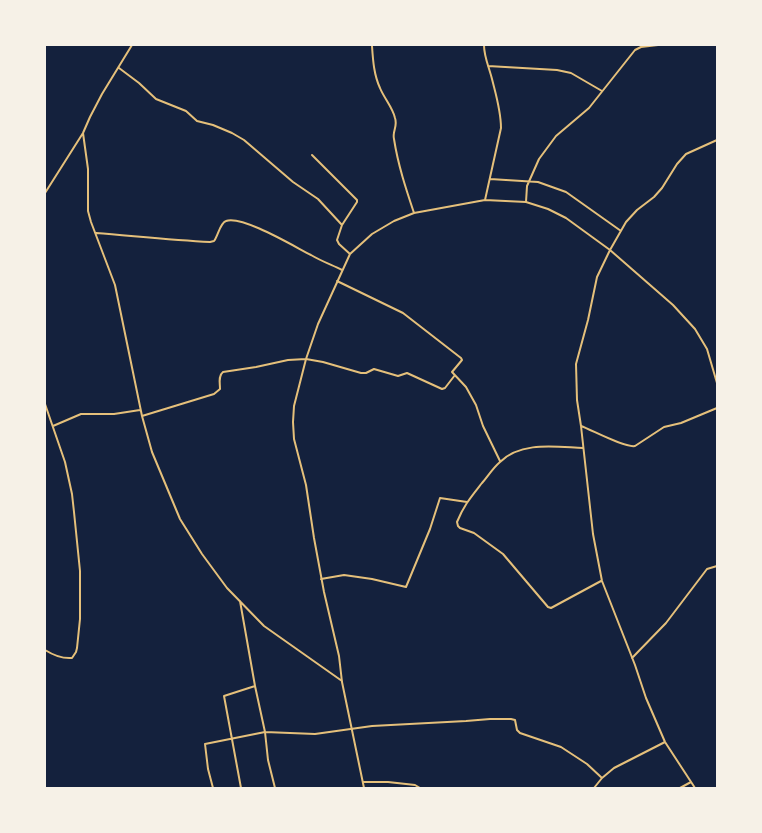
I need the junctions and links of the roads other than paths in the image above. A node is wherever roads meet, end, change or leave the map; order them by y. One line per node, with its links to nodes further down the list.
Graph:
1 (132, 45): 6 (street)
2 (484, 45): 5 (street)
3 (658, 45): 7 (street)
4 (372, 46): 16 (street)
5 (488, 66): 7 (street); 11 (street)
6 (119, 68): 8 (street); 17 (street)
7 (602, 91): 12 (street)
8 (83, 133): 13 (street); 19 (street)
9 (717, 140): 18 (street)
10 (312, 155): 17 (street)
11 (490, 179): 12 (street); 14 (street)
12 (528, 181): 15 (street); 18 (street)
13 (45, 193)
14 (485, 200): 15 (street); 16 (street)
15 (526, 202): 20 (street)
16 (414, 213): 21 (street)
17 (342, 226): 21 (street)
18 (621, 231): 20 (street)
19 (96, 233): 22 (street); 29 (street)
20 (610, 250): 26 (street); 32 (street)
21 (350, 254): 22 (street)
22 (342, 270): 23 (street)
23 (337, 281): 24 (street); 25 (street)
24 (306, 359): 25 (street); 30 (street); 37 (street)
25 (455, 375): 34 (street)
26 (717, 382)
27 (45, 404): 31 (street)
28 (717, 408): 32 (street)
29 (140, 410): 30 (street); 31 (street)
30 (142, 416): 39 (street)
31 (53, 426): 40 (street)
32 (581, 426): 33 (street)
33 (583, 448): 34 (street); 38 (street)
34 (500, 461): 35 (street)
35 (467, 502): 37 (street); 38 (street)
36 (717, 566): 41 (street)
37 (321, 579): 42 (street)
38 (602, 581): 41 (street)
39 (240, 601): 42 (street); 43 (street)
40 (45, 650)
41 (632, 658): 47 (street)
42 (342, 682): 44 (street)
43 (255, 686): 45 (street); 46 (street)
44 (352, 728): 45 (street); 48 (street); 49 (street)
45 (265, 732): 46 (street); 53 (street)
46 (232, 738): 51 (street); 52 (street)
47 (665, 742): 48 (street); 50 (street)
48 (602, 778): 56 (street)
49 (363, 782): 54 (street); 55 (street)
50 (691, 782): 57 (street); 58 (street)
51 (213, 788)
52 (241, 788)
53 (275, 788)
54 (364, 788)
55 (420, 788)
56 (594, 788)
57 (680, 788)
58 (695, 788)

